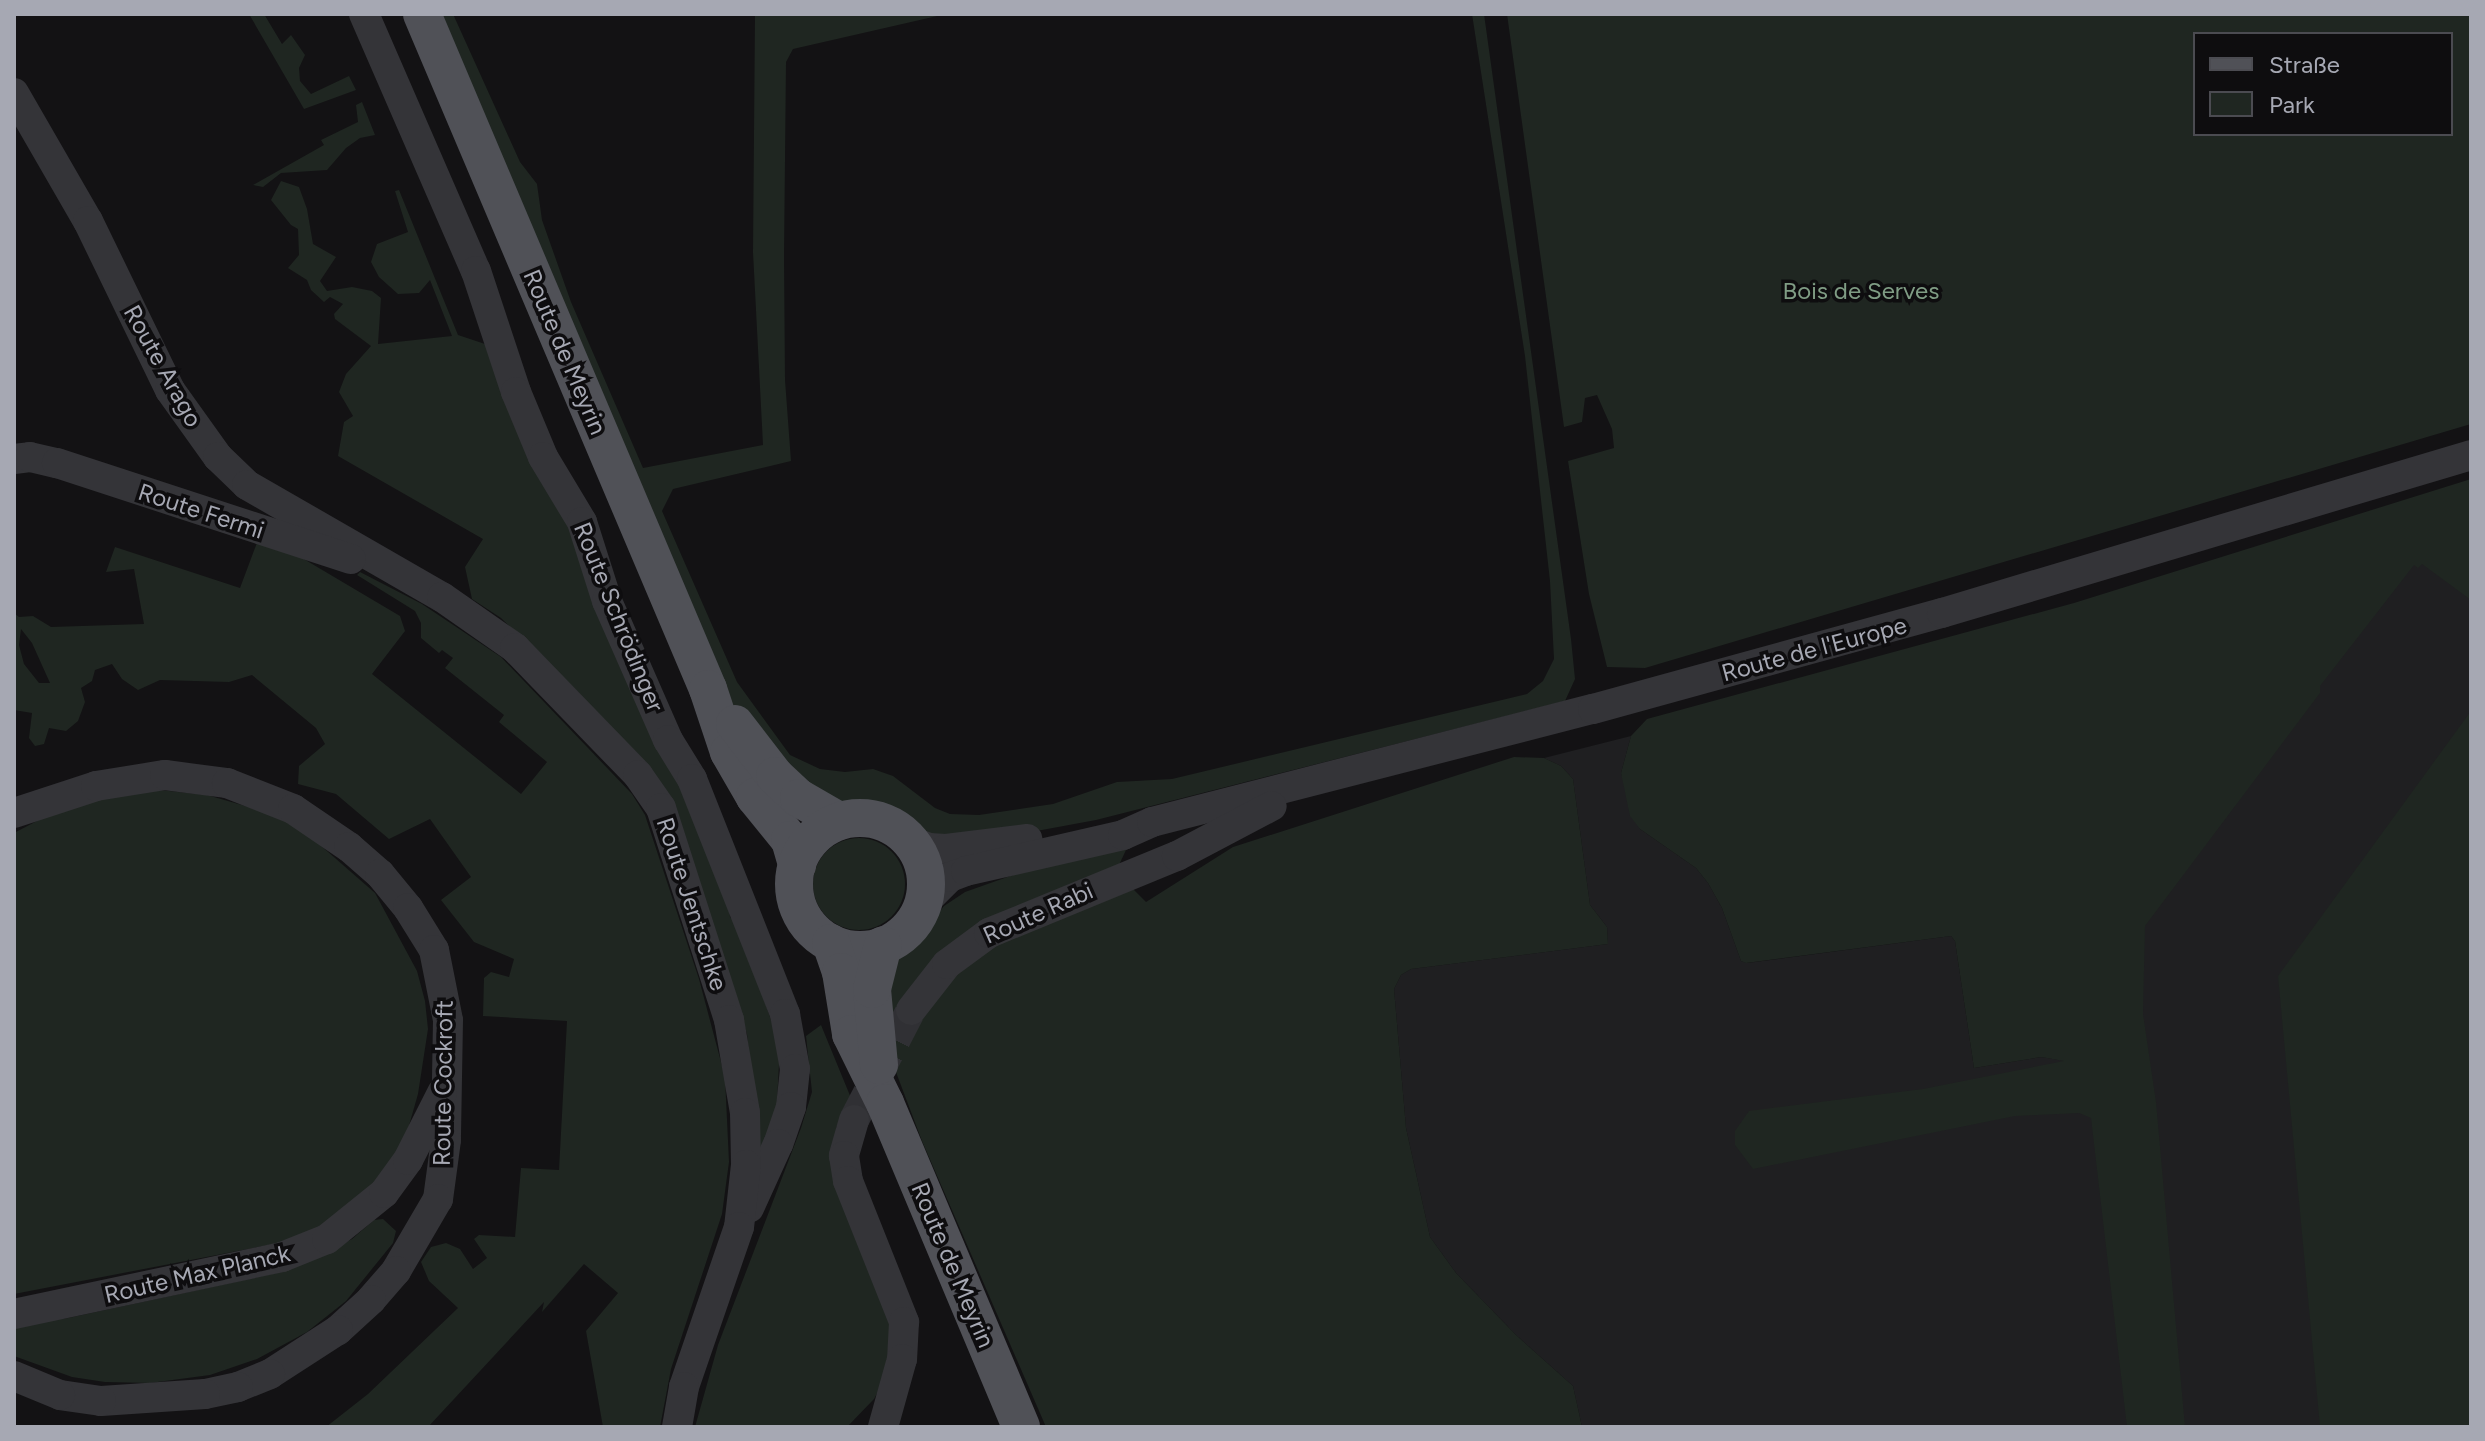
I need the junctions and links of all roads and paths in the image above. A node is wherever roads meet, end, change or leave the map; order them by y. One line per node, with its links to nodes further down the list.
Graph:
1 (364, 14): 21 (street, Route Schrödinger)
2 (422, 14): 7 (main road, Route de Meyrin)
3 (14, 93): 6 (street, Route Arago)
4 (2471, 455): 8 (street, Route de l'Europe)
5 (14, 459): 6 (street, Route Fermi)
6 (388, 568): 21 (street, Route Jentschke)
7 (708, 689): 10 (main road, Route de Meyrin); 13 (main road, Route de Meyrin)
8 (1350, 771): 11 (street, Route de l'Europe); 14 (street, Route Rabi)
9 (14, 813): 19 (street, Route Cockroft)
10 (839, 821): 12 (main road); 13 (main road)
11 (1152, 822): 12 (street, Route de l'Europe); 14 (street); 15 (street, Route de l'Europe)
12 (910, 841): 15 (main road)
13 (797, 865): 16 (main road)
14 (1144, 866): 18 (street, Route Rabi)
15 (922, 905): 17 (main road)
16 (831, 943): 17 (main road); 20 (main road, Route de Meyrin)
17 (883, 945): 20 (main road, Route de Meyrin)
18 (911, 1010)
19 (445, 1087): 22 (street, Route Max Planck); 23 (street, Route Cockroft)
20 (870, 1112): 24 (street); 28 (main road, Route de Meyrin)
21 (739, 1227): 25 (street, Route Jentschke)
22 (24, 1313)
23 (14, 1376)
24 (898, 1379): 26 (street); 27 (street)
25 (677, 1427)
26 (863, 1427)
27 (883, 1427)
28 (1021, 1427)

